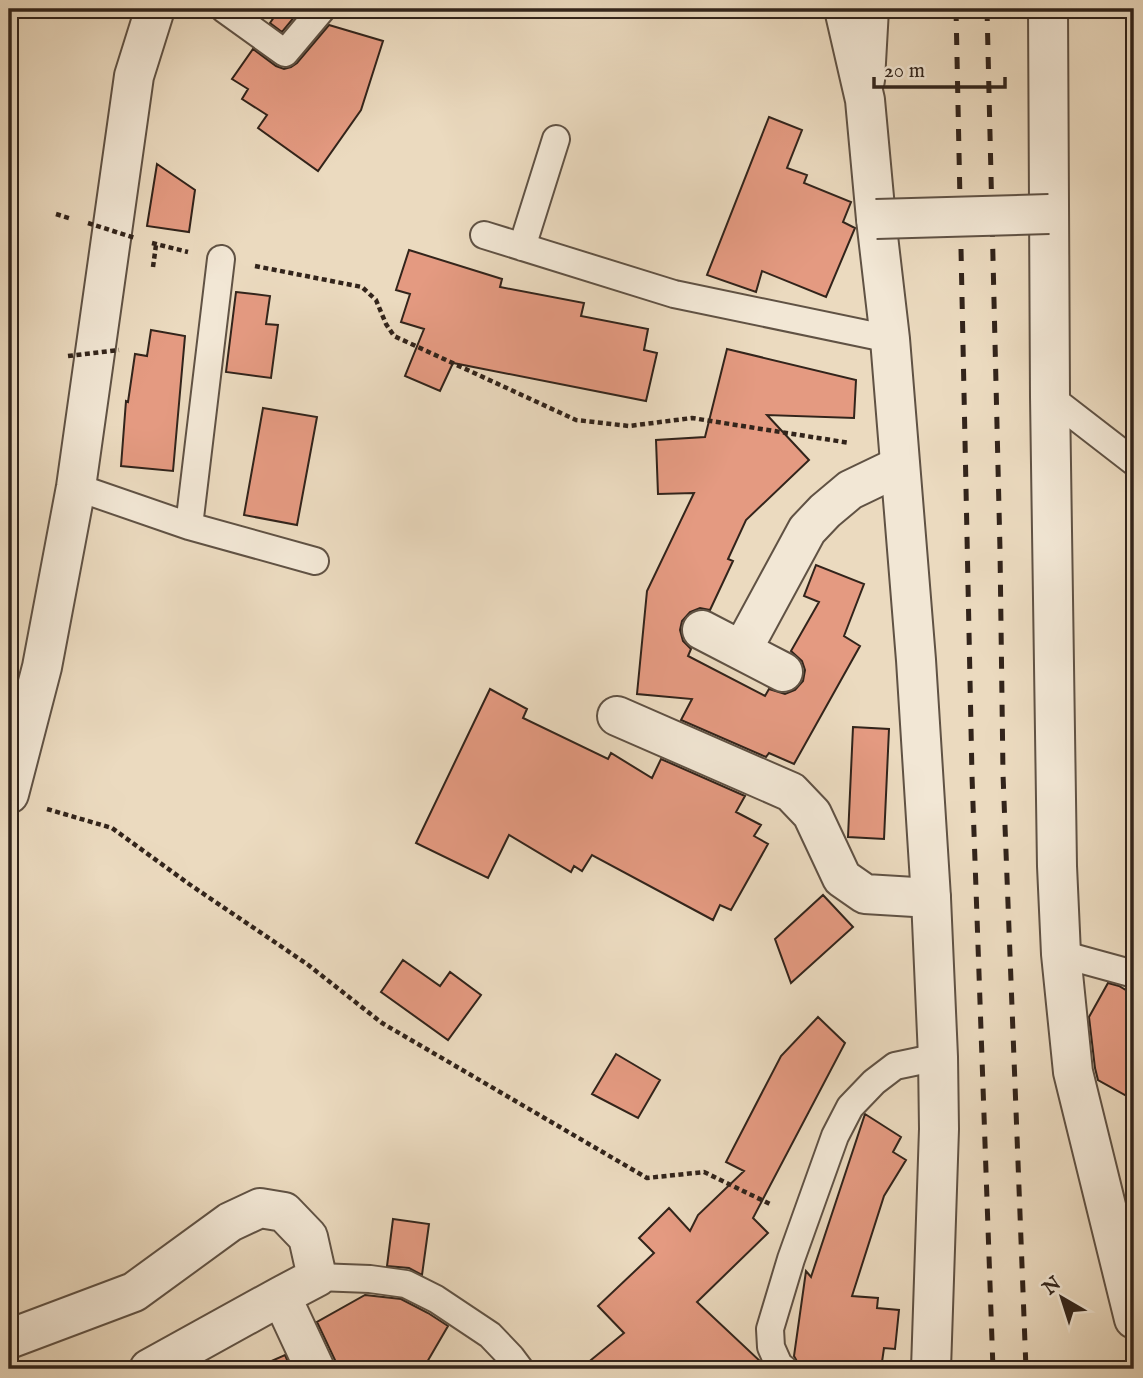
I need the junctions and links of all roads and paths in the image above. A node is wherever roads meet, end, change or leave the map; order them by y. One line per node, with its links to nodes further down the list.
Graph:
1 (155, 9): 21 (street)
2 (224, 9): 3 (lane)
3 (322, 9)
4 (844, 9): 7 (street)
5 (869, 9): 7 (street)
6 (1048, 9): 9 (street)
7 (864, 100): 10 (street)
8 (556, 139): 13 (lane)
9 (1049, 214): 10 (street, bridge); 18 (street)
10 (876, 219): 15 (street)
11 (88, 223): 14 (path, bridge)
12 (484, 235): 13 (lane)
13 (522, 247): 15 (lane)
14 (221, 259): 19 (path); 22 (lane)
15 (890, 339): 19 (street)
16 (119, 351): 17 (path, bridge)
17 (68, 356)
18 (1050, 397): 20 (lane); 30 (street)
19 (900, 458): 25 (street); 29 (street)
20 (1134, 462)
21 (76, 487): 22 (lane); 28 (street)
22 (189, 526): 23 (lane)
23 (315, 561)
24 (702, 630): 25 (street)
25 (742, 650): 26 (street)
26 (783, 671)
27 (617, 716): 29 (street)
28 (22, 800): 33 (path)
29 (931, 898): 32 (street)
30 (1061, 954): 31 (lane); 36 (street)
31 (1134, 974)
32 (938, 1057): 33 (lane); 42 (street)
33 (804, 1221): 41 (lane)
34 (317, 1277): 35 (street); 37 (street); 40 (lane)
35 (281, 1296): 38 (street); 39 (street)
36 (1134, 1319)
37 (9, 1339)
38 (149, 1369)
39 (315, 1369)
40 (520, 1369)
41 (784, 1369)
42 (932, 1369)

